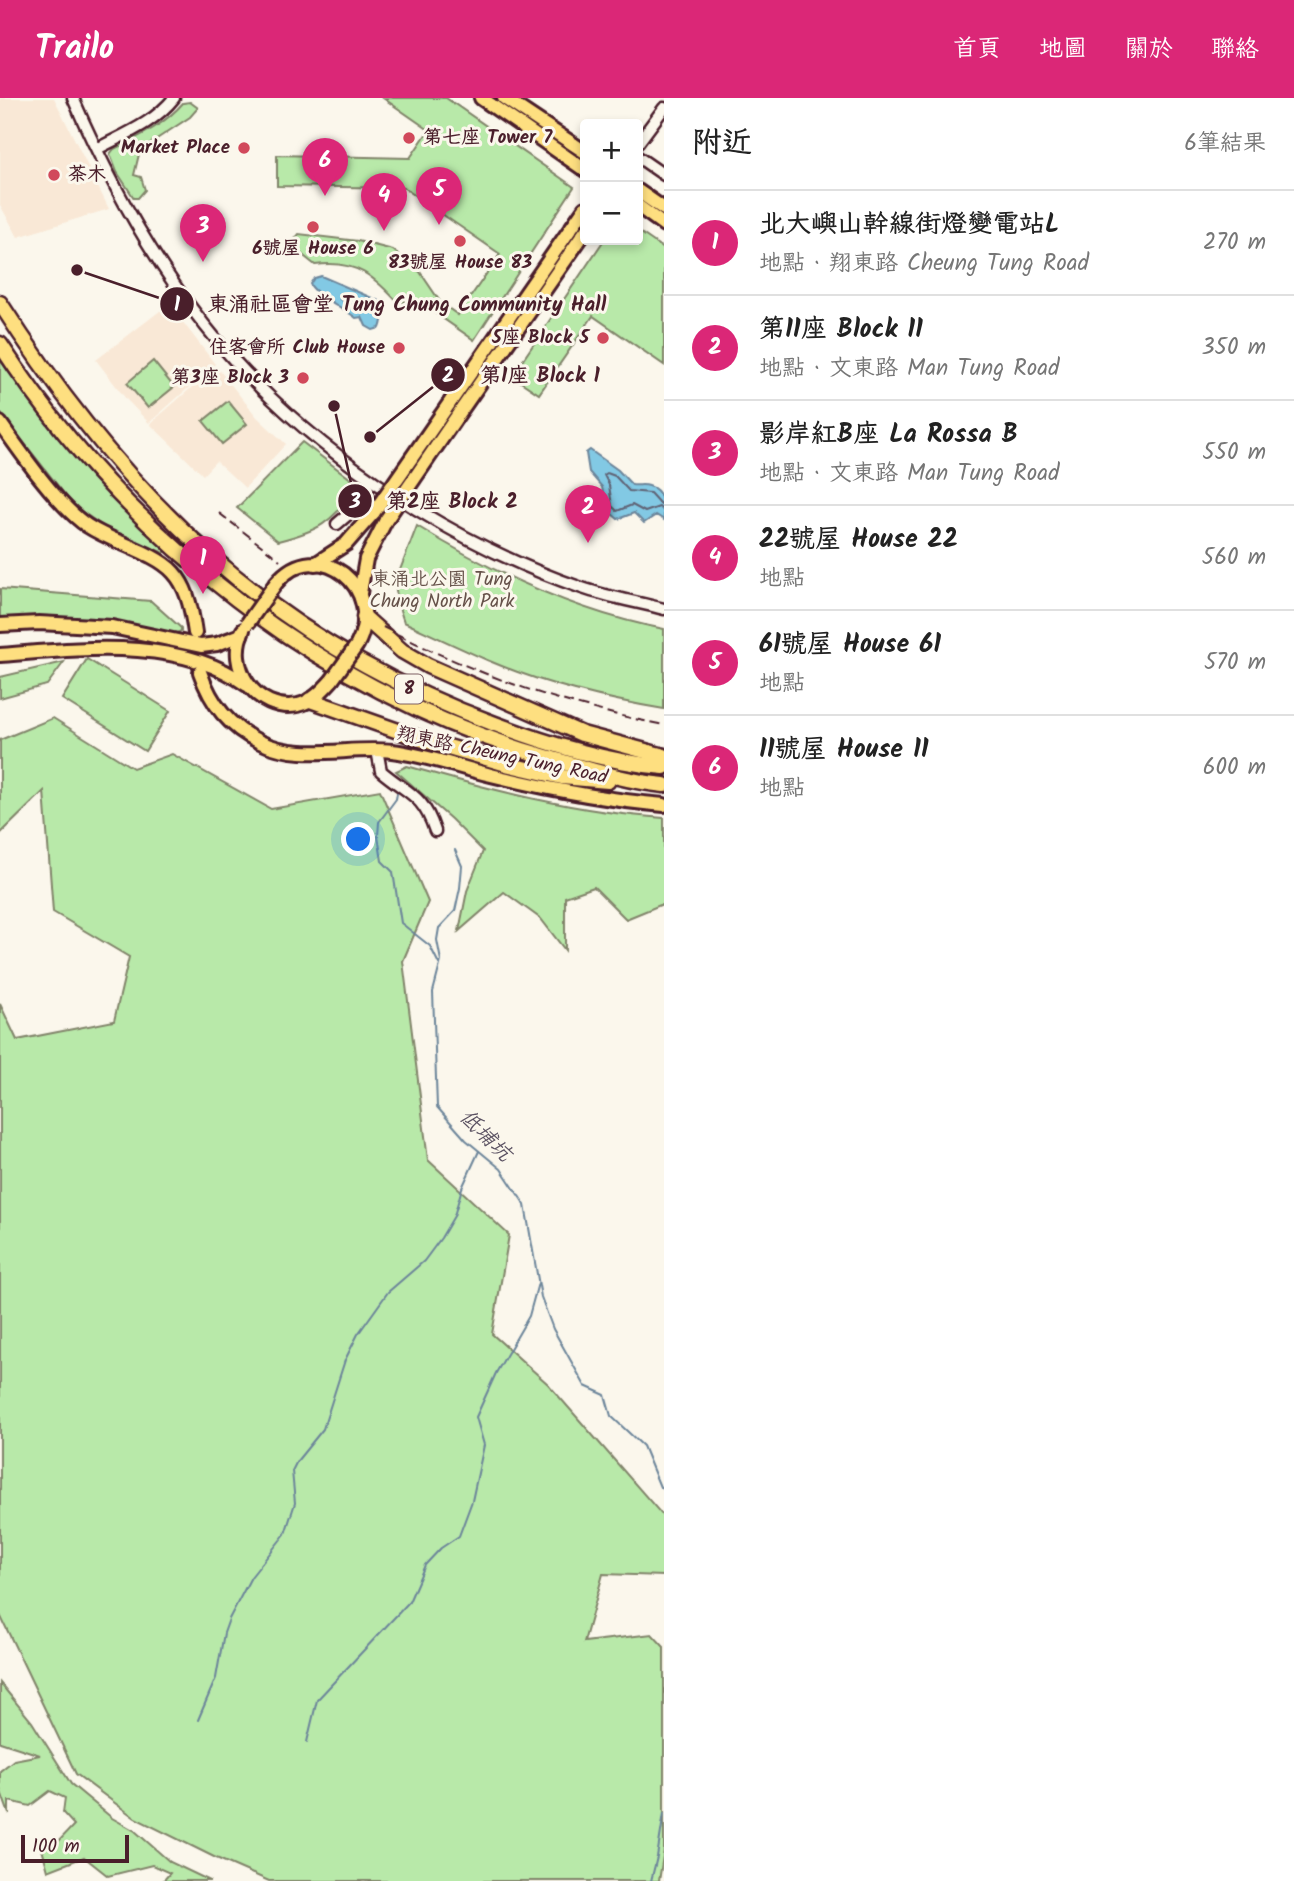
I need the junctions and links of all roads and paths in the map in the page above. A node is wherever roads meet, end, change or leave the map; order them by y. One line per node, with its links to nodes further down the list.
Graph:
1 (73, 98): 7 (street)
2 (174, 98): 7 (street)
3 (481, 98): 10 (main road)
4 (504, 98): 8 (main road)
5 (664, 108): 6 (street)
6 (643, 137)
7 (97, 149): 26 (street)
8 (580, 149)
9 (643, 160): 11 (street)
10 (580, 167)
11 (664, 175)
12 (643, 194): 13 (main road)
13 (664, 209)
14 (643, 210): 16 (main road)
15 (580, 216): 20 (main road)
16 (664, 225)
17 (580, 239): 20 (main road)
18 (0, 303): 37 (highway, 8)
19 (0, 344): 38 (highway, 8)
20 (456, 405): 24 (main road, bridge); 25 (main road, bridge)
21 (0, 423): 30 (main road)
22 (368, 489): 23 (street)
23 (337, 524)
24 (316, 564): 25 (main road); 29 (main road, bridge)
25 (360, 593): 27 (main road)
26 (664, 609)
27 (364, 617): 34 (main road, bridge); 36 (highway)
28 (0, 625): 29 (main road)
29 (244, 630): 33 (main road)
30 (195, 633)
31 (0, 655): 33 (main road)
32 (200, 672): 35 (main road, 翔東路 Cheung Tung Road)
33 (247, 685): 34 (main road)
34 (310, 700): 38 (highway)
35 (377, 750): 39 (main road, 翔東路 Cheung Tung Road); 40 (street)
36 (664, 755)
37 (664, 767)
38 (656, 784)
39 (664, 805)
40 (435, 831)

